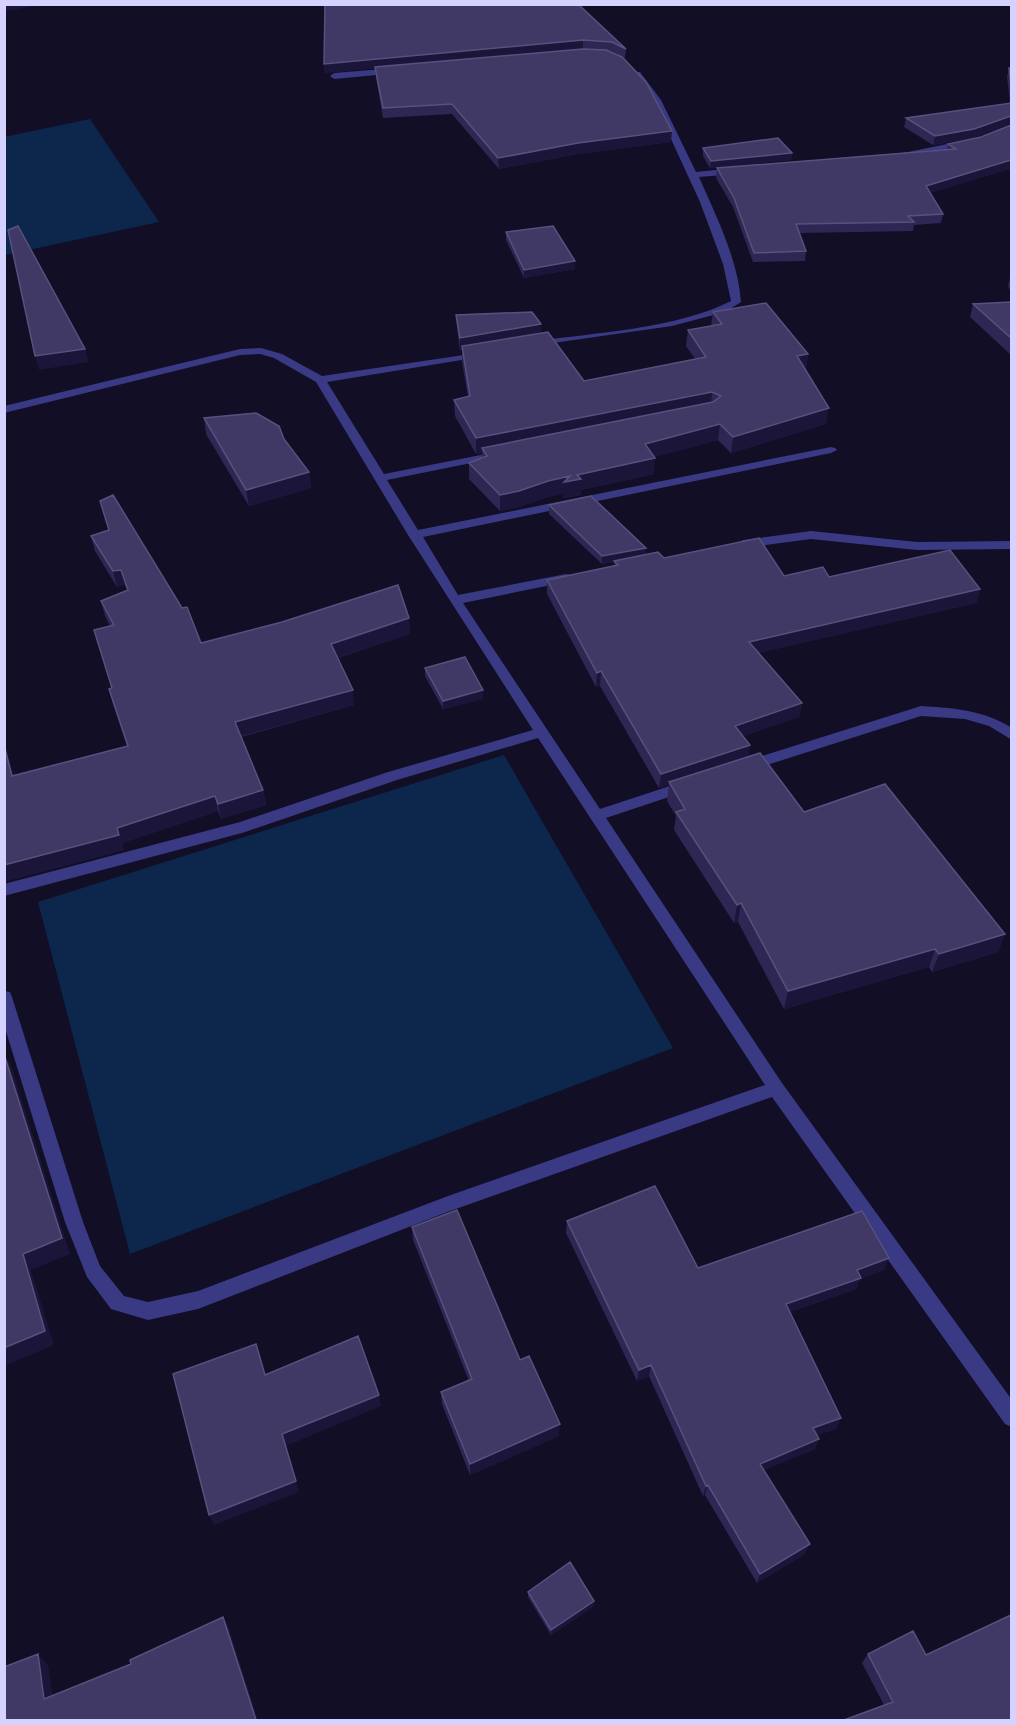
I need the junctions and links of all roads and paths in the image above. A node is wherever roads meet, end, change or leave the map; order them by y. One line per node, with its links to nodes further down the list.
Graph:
1 (629, 67): 7 (street)
2 (402, 70): 3 (street)
3 (334, 76)
4 (975, 142): 5 (street)
5 (901, 154)
6 (751, 169): 7 (street)
7 (693, 175): 8 (street)
8 (530, 345)
9 (495, 351): 10 (street)
10 (320, 380): 11 (street); 14 (street)
11 (4, 410)
12 (831, 450): 15 (street)
13 (517, 451): 14 (street)
14 (381, 478): 15 (street)
15 (414, 535): 19 (street)
16 (1011, 545): 17 (street)
17 (728, 546)
18 (580, 575): 19 (street)
19 (455, 600): 20 (street)
20 (542, 732): 24 (street); 25 (street)
21 (1011, 735): 22 (street)
22 (731, 771)
23 (697, 782): 24 (street)
24 (597, 815): 27 (street)
25 (4, 890)
26 (4, 997): 27 (street)
27 (776, 1088): 28 (street)
28 (1011, 1417)

